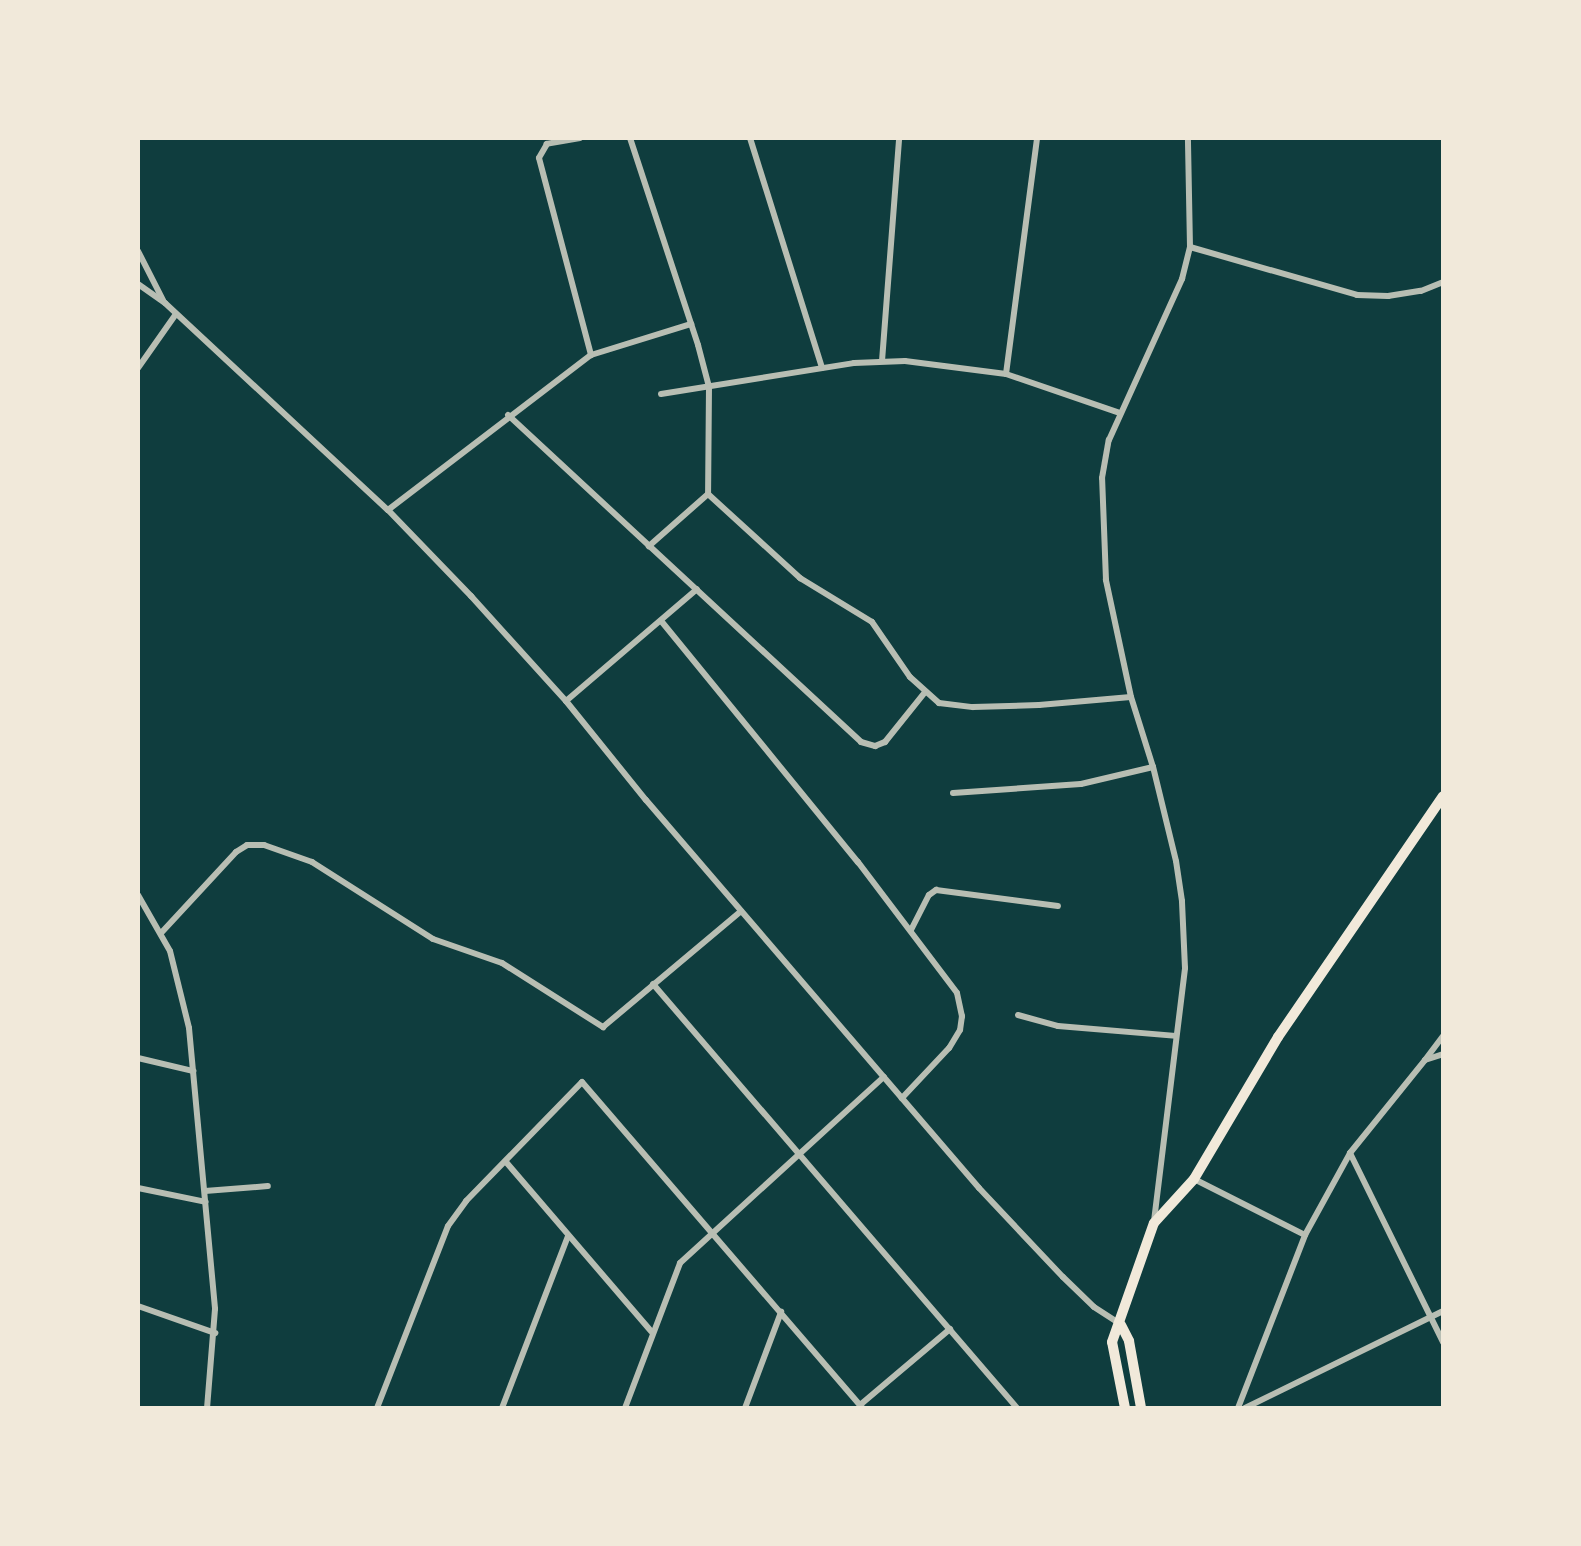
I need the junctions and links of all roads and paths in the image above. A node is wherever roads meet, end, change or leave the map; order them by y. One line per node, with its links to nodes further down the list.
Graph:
1 (580, 138): 14 (street)
2 (630, 138): 13 (street)
3 (750, 138): 17 (street)
4 (899, 138): 15 (street)
5 (1037, 138): 18 (street)
6 (1188, 138): 7 (street)
7 (1190, 247): 9 (street); 21 (street)
8 (138, 251): 11 (street)
9 (1443, 282)
10 (138, 284): 11 (street)
11 (165, 303): 12 (street)
12 (176, 314): 16 (street); 24 (street)
13 (691, 324): 14 (street); 19 (street)
14 (591, 355): 22 (street)
15 (882, 361): 17 (street); 18 (street)
16 (138, 368)
17 (822, 368): 19 (street)
18 (1006, 374): 21 (street)
19 (709, 387): 20 (street); 23 (street)
20 (661, 394)
21 (1120, 413): 29 (street)
22 (508, 415): 24 (street); 25 (street)
23 (708, 494): 25 (street); 28 (street)
24 (388, 510): 30 (street)
25 (649, 546): 26 (street)
26 (697, 589): 27 (street); 28 (street)
27 (662, 622): 30 (street); 37 (street)
28 (925, 692): 29 (street)
29 (1131, 697): 31 (street)
30 (566, 701): 36 (street)
31 (1153, 767): 32 (street); 41 (street)
32 (953, 793)
33 (1443, 796): 53 (main road)
34 (138, 895): 38 (street)
35 (1058, 906): 37 (street)
36 (741, 911): 39 (street); 48 (street)
37 (911, 930): 49 (street)
38 (162, 932): 39 (street); 47 (street)
39 (653, 984): 51 (street)
40 (1018, 1015): 41 (street)
41 (1176, 1036): 58 (street)
42 (1443, 1036): 45 (street)
43 (1441, 1055): 45 (street); 46 (street)
44 (138, 1058): 47 (street)
45 (1425, 1060): 50 (street)
46 (1443, 1065)
47 (193, 1071): 56 (street)
48 (884, 1077): 49 (street); 51 (street)
49 (902, 1098): 66 (street)
50 (1350, 1153): 60 (street); 65 (street)
51 (800, 1155): 59 (street); 67 (street)
52 (506, 1162): 59 (street); 61 (street); 73 (street)
53 (1194, 1179): 58 (main road); 60 (street)
54 (268, 1186): 56 (street)
55 (138, 1188): 57 (street)
56 (205, 1191): 57 (street)
57 (206, 1202): 69 (street)
58 (1154, 1223): 66 (main road)
59 (714, 1233): 64 (street); 68 (street)
60 (1305, 1235): 80 (street)
61 (568, 1236): 68 (street); 74 (street)
62 (138, 1306): 69 (street)
63 (1443, 1311): 65 (street)
64 (781, 1312): 71 (street); 76 (street)
65 (1431, 1317): 70 (street); 81 (street)
66 (1121, 1325): 78 (main road); 79 (main road)
67 (950, 1329): 71 (street); 77 (street)
68 (651, 1331): 75 (street)
69 (215, 1333): 72 (street)
70 (1443, 1342)
71 (861, 1407)
72 (207, 1408)
73 (377, 1408)
74 (502, 1408)
75 (625, 1408)
76 (745, 1408)
77 (1017, 1408)
78 (1125, 1408)
79 (1141, 1408)
80 (1238, 1408)
81 (1245, 1408)

